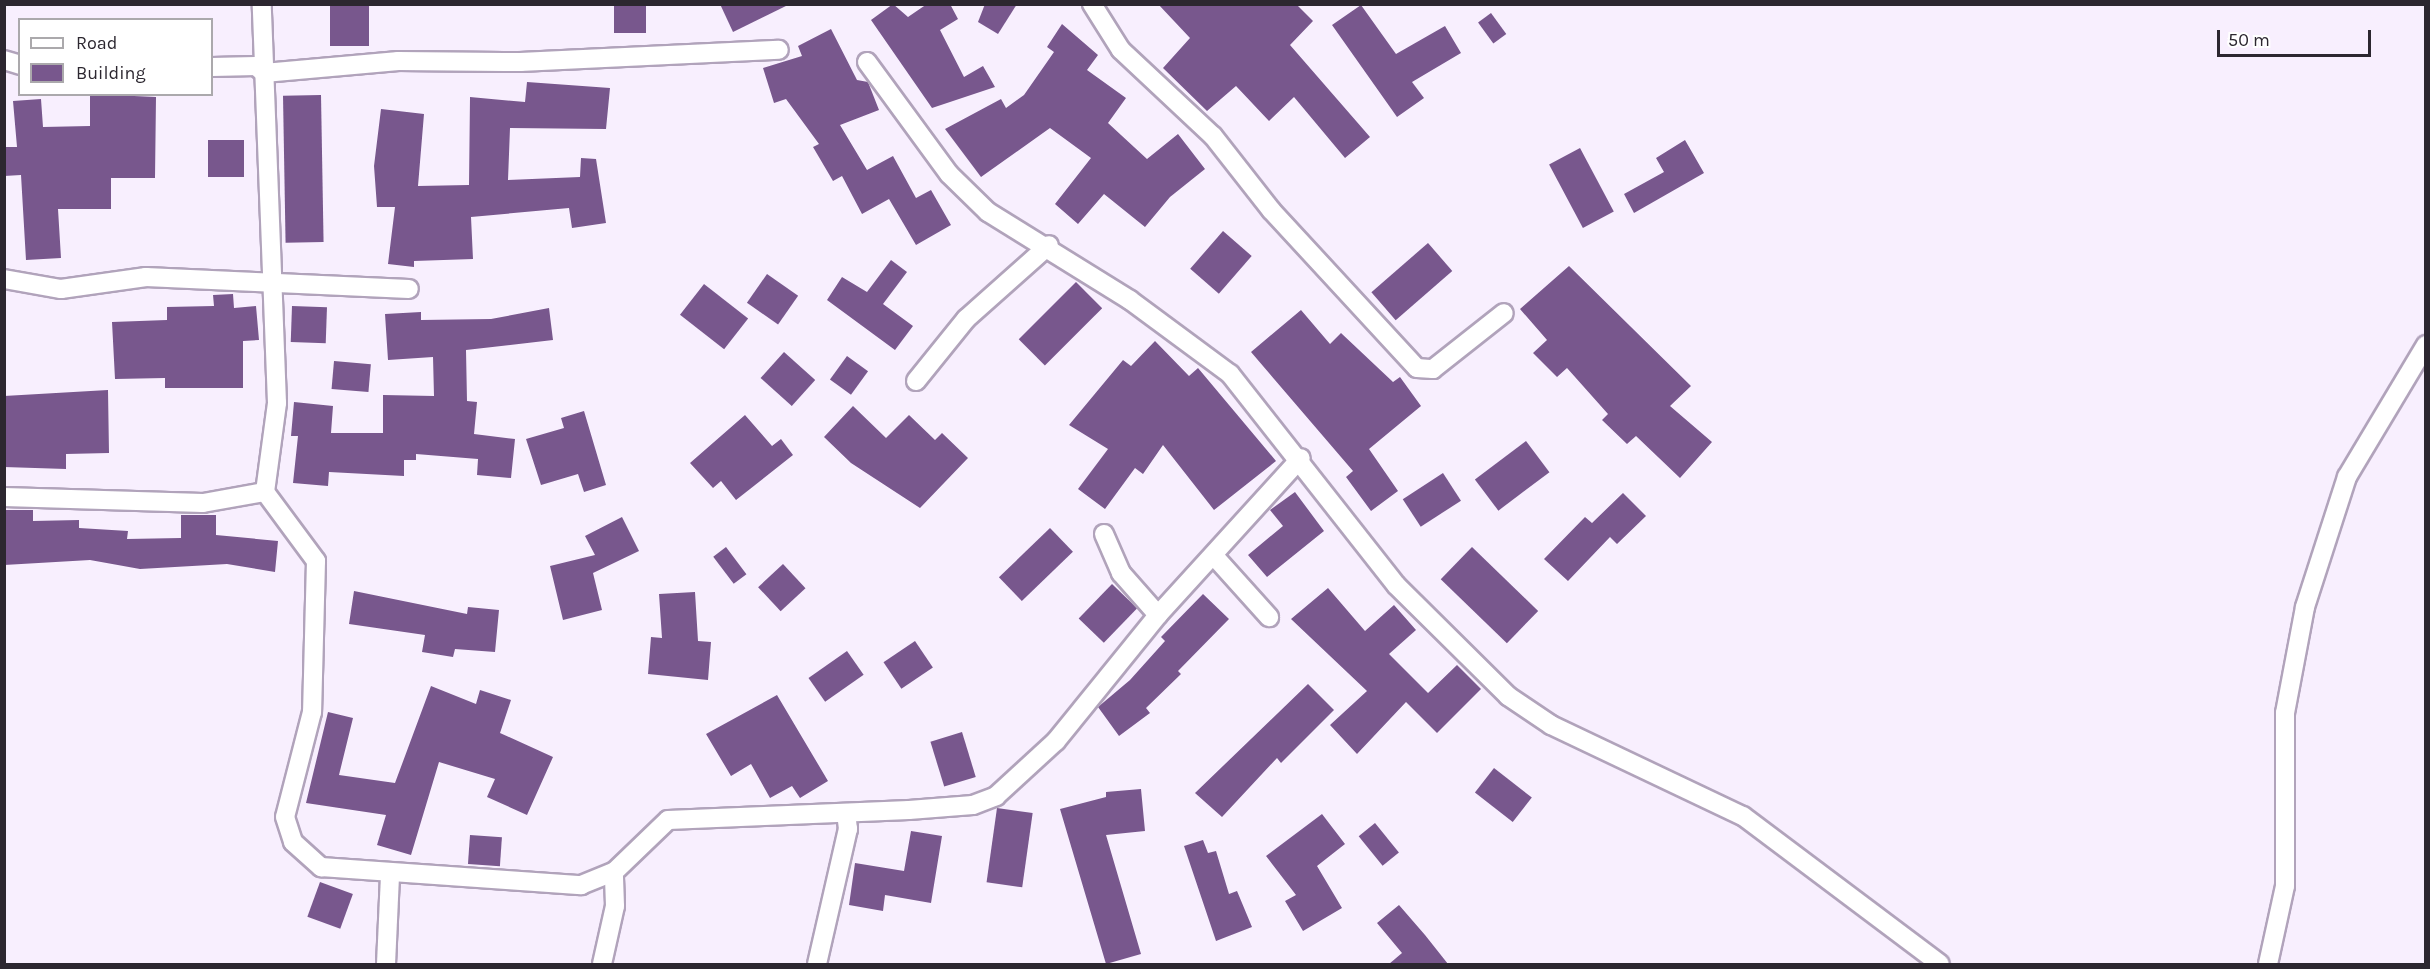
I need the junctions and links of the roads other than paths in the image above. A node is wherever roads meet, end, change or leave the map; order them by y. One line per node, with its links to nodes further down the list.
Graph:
1 (262, 4): 6 (street)
2 (1092, 4): 11 (street)
3 (779, 50): 6 (street)
4 (867, 62): 7 (street)
5 (213, 67): 6 (street)
6 (264, 73): 9 (street)
7 (1049, 245): 13 (street); 14 (street)
8 (4, 279): 9 (street)
9 (270, 286): 10 (street); 15 (street)
10 (409, 289)
11 (1504, 313)
12 (2426, 345): 28 (street)
13 (916, 381)
14 (1301, 458): 18 (street); 27 (street)
15 (265, 492): 16 (street); 23 (street)
16 (4, 497)
17 (1104, 534): 19 (street)
18 (1215, 557): 19 (street); 20 (street)
19 (1158, 615): 21 (street)
20 (1269, 617)
21 (846, 813): 22 (street); 26 (street)
22 (614, 872): 23 (street); 25 (street)
23 (390, 876): 24 (street)
24 (386, 964)
25 (602, 964)
26 (817, 964)
27 (1940, 964)
28 (2268, 964)

